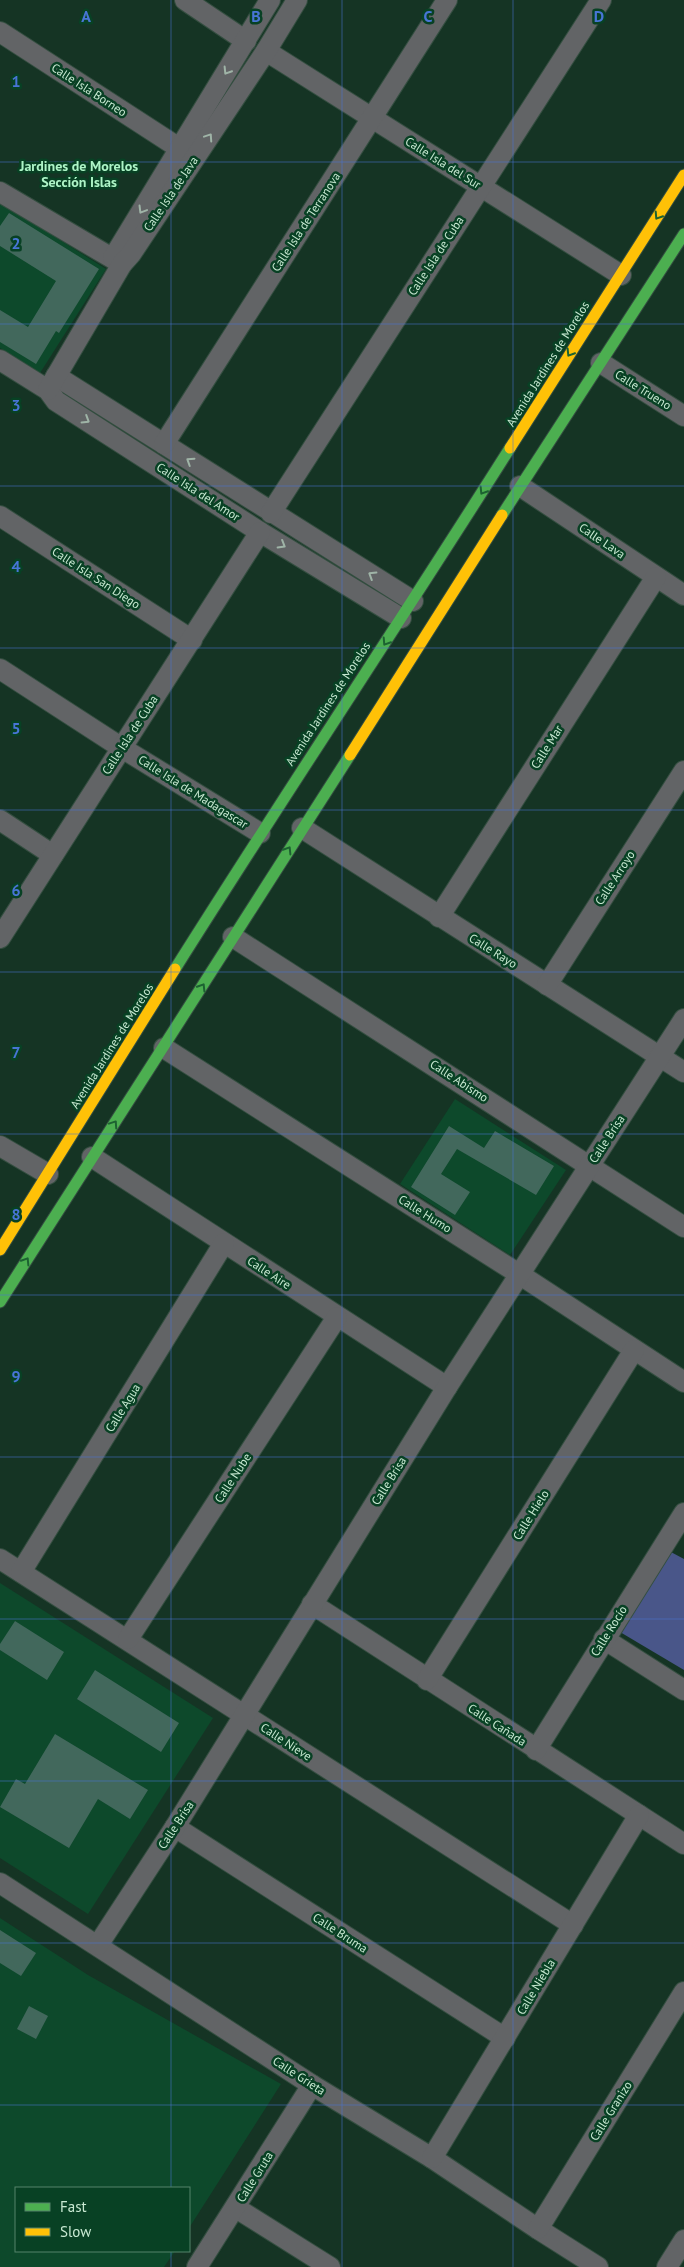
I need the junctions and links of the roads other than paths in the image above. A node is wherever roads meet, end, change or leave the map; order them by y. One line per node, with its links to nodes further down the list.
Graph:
1 (185, 0): 7 (street)
2 (270, 0): 7 (street, Calle Isla de Java)
3 (297, 0): 8 (street, Calle Isla de Java)
4 (447, 0): 9 (street, Calle Isla de Terranova)
5 (600, 0): 12 (street, Calle Isla de Cuba)
6 (0, 32): 10 (street, Calle Isla Borneo)
7 (246, 41): 10 (street, Calle Isla de Java, one-way to 10)
8 (266, 51): 9 (street, Calle Isla del Sur); 17 (street, Calle Isla de Java, one-way to 8)
9 (372, 119): 12 (street, Calle Isla del Sur); 23 (street, Calle Isla de Terranova)
10 (179, 148): 17 (street, Calle Isla de Java, one-way to 17)
11 (684, 175): 15 (main road, Avenida Jardines de Morelos, one-way to 15)
12 (481, 187): 18 (street, Calle Isla del Sur); 27 (street, Calle Isla de Cuba)
13 (0, 192): 17 (street)
14 (684, 234): 16 (main road, Avenida Jardines de Morelos)
15 (643, 240): 16 (main road); 18 (main road, Avenida Jardines de Morelos)
16 (663, 251): 20 (main road, Avenida Jardines de Morelos)
17 (117, 261): 21 (street, Calle Isla de Java)
18 (620, 275): 32 (main road, Avenida Jardines de Morelos, one-way to 32)
19 (0, 360): 21 (street, Calle Isla del Amor)
20 (601, 363): 22 (street, Calle Trueno); 25 (main road, Avenida Jardines de Morelos)
21 (52, 383): 23 (street, Calle Isla del Amor); 26 (street, Calle Isla del Amor, one-way to 26)
22 (684, 416)
23 (164, 444): 24 (street, Calle Isla del Amor, one-way to 23)
24 (218, 479): 26 (street); 27 (street, Calle Isla del Amor)
25 (520, 486): 30 (street, Calle Lava); 39 (main road, Avenida Jardines de Morelos)
26 (207, 497): 29 (street, Calle Isla del Amor)
27 (271, 513): 32 (street, Calle Isla del Amor, one-way to 27)
28 (0, 516): 34 (street, Calle Isla San Diego)
29 (260, 532): 33 (street, Calle Isla del Amor, one-way to 33); 34 (street, Calle Isla de Cuba)
30 (656, 577): 31 (street, Calle Lava); 44 (street, Calle Mar)
31 (684, 595)
32 (413, 601): 33 (main road, Avenida Jardines de Morelos)
33 (401, 618): 40 (main road, Avenida Jardines de Morelos, one-way to 40)
34 (192, 640): 36 (street, Calle Isla de Cuba)
35 (0, 670): 36 (street, Calle Isla de Madagascar)
36 (122, 748): 40 (street, Calle Isla de Madagascar); 41 (street, Calle Isla de Cuba)
37 (684, 772): 47 (street, Calle Arroyo)
38 (0, 820): 41 (street)
39 (302, 828): 43 (main road, Avenida Jardines de Morelos, one-way to 39); 44 (street, Calle Rayo)
40 (260, 833): 42 (main road, Avenida Jardines de Morelos)
41 (53, 855): 46 (street, Calle Isla de Cuba)
42 (234, 874): 43 (main road); 52 (main road, Avenida Jardines de Morelos)
43 (255, 887): 45 (main road, Avenida Jardines de Morelos)
44 (439, 917): 47 (street, Calle Rayo)
45 (233, 937): 49 (main road, Avenida Jardines de Morelos, one-way to 45); 55 (street, Calle Abismo)
46 (0, 938)
47 (547, 985): 50 (street, Calle Rayo)
48 (684, 1019): 50 (street, Calle Brisa)
49 (164, 1048): 52 (main road, Avenida Jardines de Morelos); 60 (street, Calle Humo)
50 (660, 1057): 51 (street, Calle Rayo); 55 (street, Calle Brisa)
51 (684, 1072)
52 (117, 1092): 54 (main road, Avenida Jardines de Morelos, one-way to 52); 56 (main road, Avenida Jardines de Morelos)
53 (0, 1146): 56 (street)
54 (92, 1157): 58 (street, Calle Aire); 61 (main road, Avenida Jardines de Morelos, one-way to 54)
55 (590, 1166): 57 (street, Calle Abismo); 60 (street, Calle Brisa)
56 (48, 1174): 59 (main road, Avenida Jardines de Morelos)
57 (684, 1227)
58 (224, 1244): 62 (street, Calle Aire); 68 (street, Calle Agua)
59 (0, 1250)
60 (520, 1274): 63 (street, Calle Humo); 65 (street, Calle Brisa)
61 (0, 1302)
62 (337, 1317): 65 (street, Calle Aire); 70 (street, Calle Nube)
63 (634, 1350): 64 (street, Calle Humo); 72 (street, Calle Hielo)
64 (684, 1382)
65 (447, 1387): 69 (street, Calle Brisa)
66 (681, 1523): 71 (street, Calle Rocío)
67 (0, 1559): 68 (street, Calle Nieve)
68 (21, 1572): 70 (street, Calle Nieve)
69 (312, 1604): 72 (street, Calle Cañada); 74 (street, Calle Brisa)
70 (128, 1639): 74 (street, Calle Nieve)
71 (604, 1639): 73 (street); 75 (street, Calle Rocío)
72 (427, 1680): 75 (street, Calle Cañada)
73 (684, 1690)
74 (244, 1716): 77 (street, Calle Brisa); 80 (street, Calle Nieve)
75 (536, 1750): 76 (street, Calle Cañada)
76 (639, 1815): 78 (street, Calle Cañada); 80 (street, Calle Niebla)
77 (175, 1827): 81 (street, Calle Brisa); 83 (street, Calle Bruma)
78 (684, 1844)
79 (0, 1883): 81 (street, Calle Grieta)
80 (573, 1925): 83 (street, Calle Niebla)
81 (98, 1945): 84 (street, Calle Grieta)
82 (684, 1992): 87 (street, Calle Granizo)
83 (505, 2038): 85 (street, Calle Niebla)
84 (312, 2086): 85 (street, Calle Grieta); 86 (street, Calle Gruta)
85 (432, 2158): 87 (street, Calle Grieta)
86 (236, 2208): 89 (street, Calle Gruta); 90 (street)
87 (538, 2230): 91 (street, Calle Grieta)
88 (684, 2240): 92 (street)
89 (197, 2267)
90 (330, 2267)
91 (598, 2267)
92 (667, 2267)

